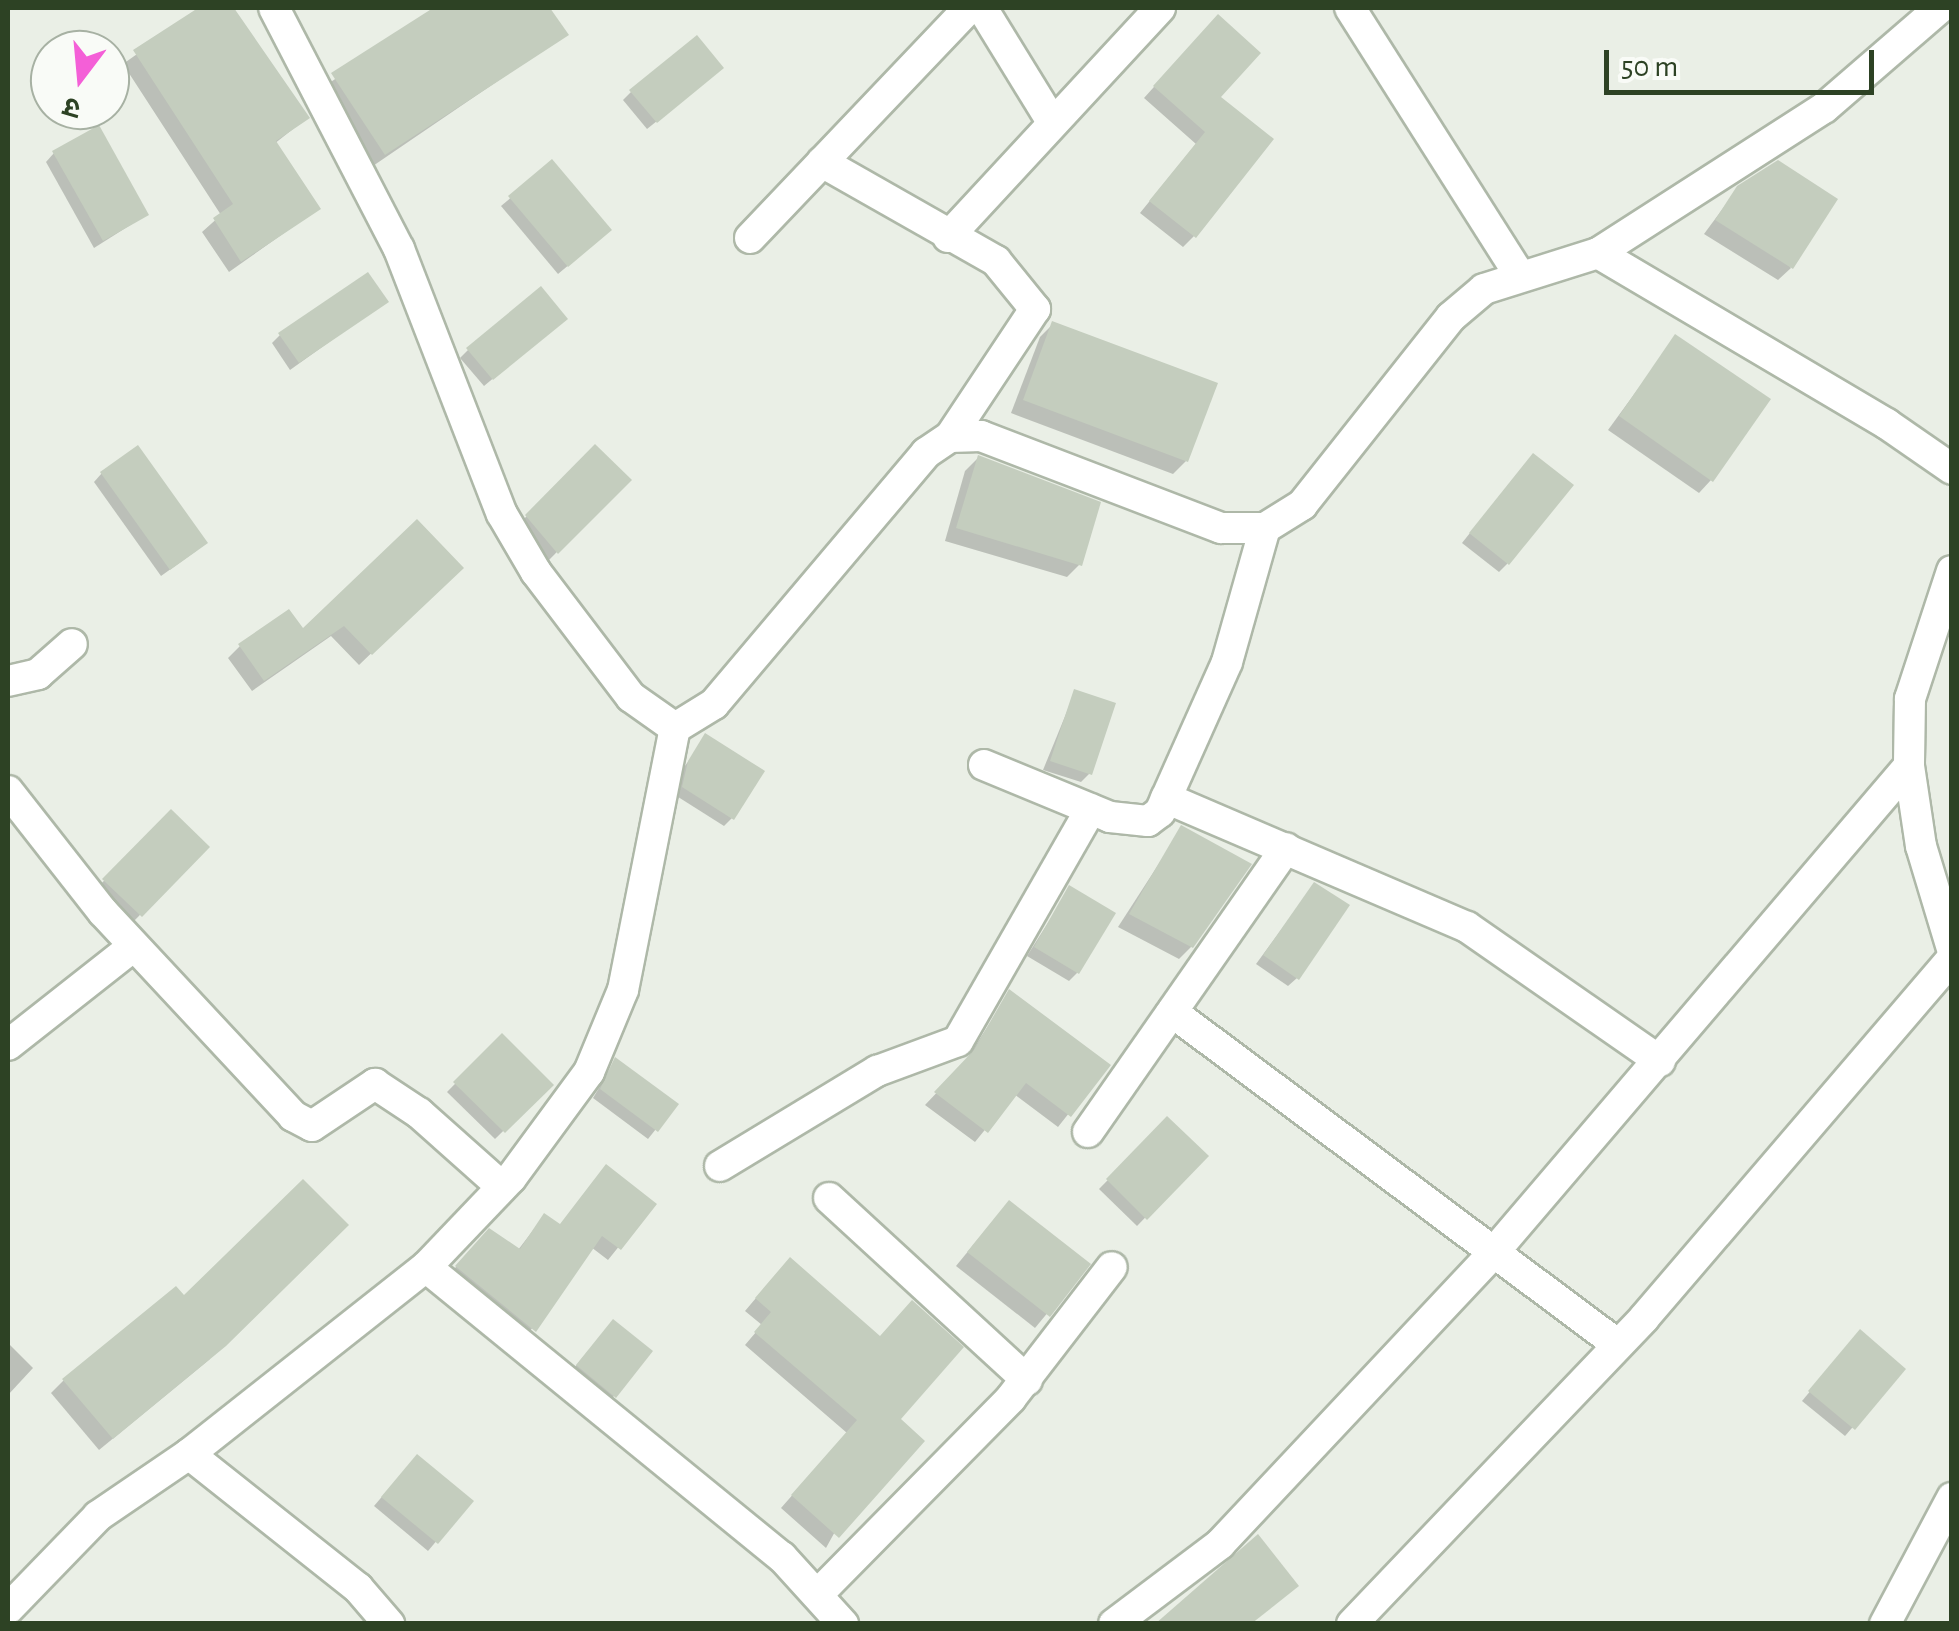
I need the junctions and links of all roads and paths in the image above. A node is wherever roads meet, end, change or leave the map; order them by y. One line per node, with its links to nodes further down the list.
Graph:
1 (274, 8): 20 (street)
2 (969, 8): 9 (street)
3 (982, 8): 8 (street)
4 (1160, 8): 8 (street)
5 (1350, 8): 13 (street)
6 (1942, 8): 7 (street); 12 (street)
7 (1952, 13)
8 (1052, 122): 10 (street)
9 (822, 162): 10 (street); 11 (street)
10 (948, 237): 14 (street)
11 (750, 238)
12 (1598, 253): 13 (street); 15 (street)
13 (1518, 274): 16 (street)
14 (950, 437): 16 (street); 20 (street)
15 (1952, 469)
16 (1265, 528): 24 (street)
17 (1952, 570): 22 (street)
18 (72, 644): 19 (street)
19 (8, 681)
20 (675, 728): 35 (street)
21 (984, 766): 25 (street)
22 (1909, 766): 28 (street); 32 (street)
23 (8, 791): 27 (street)
24 (1166, 798): 25 (street); 26 (street)
25 (1090, 809): 34 (street)
26 (1286, 848): 30 (street); 32 (street)
27 (134, 946): 31 (street); 35 (street)
28 (1952, 948)
29 (1952, 959): 40 (street)
30 (1172, 1012): 33 (street); 37 (street)
31 (8, 1045)
32 (1660, 1061): 37 (street)
33 (1088, 1132)
34 (720, 1166)
35 (502, 1187): 39 (street)
36 (829, 1198): 41 (street)
37 (1494, 1252): 40 (street); 48 (street)
38 (1112, 1266): 41 (street)
39 (426, 1267): 42 (street); 44 (street)
40 (1617, 1344): 49 (street)
41 (1026, 1380): 44 (street)
42 (189, 1454): 45 (street); 46 (street)
43 (1950, 1505): 50 (street)
44 (818, 1594): 47 (street)
45 (19, 1611)
46 (390, 1624)
47 (843, 1624)
48 (1114, 1624)
49 (1352, 1624)
50 (1885, 1624)

